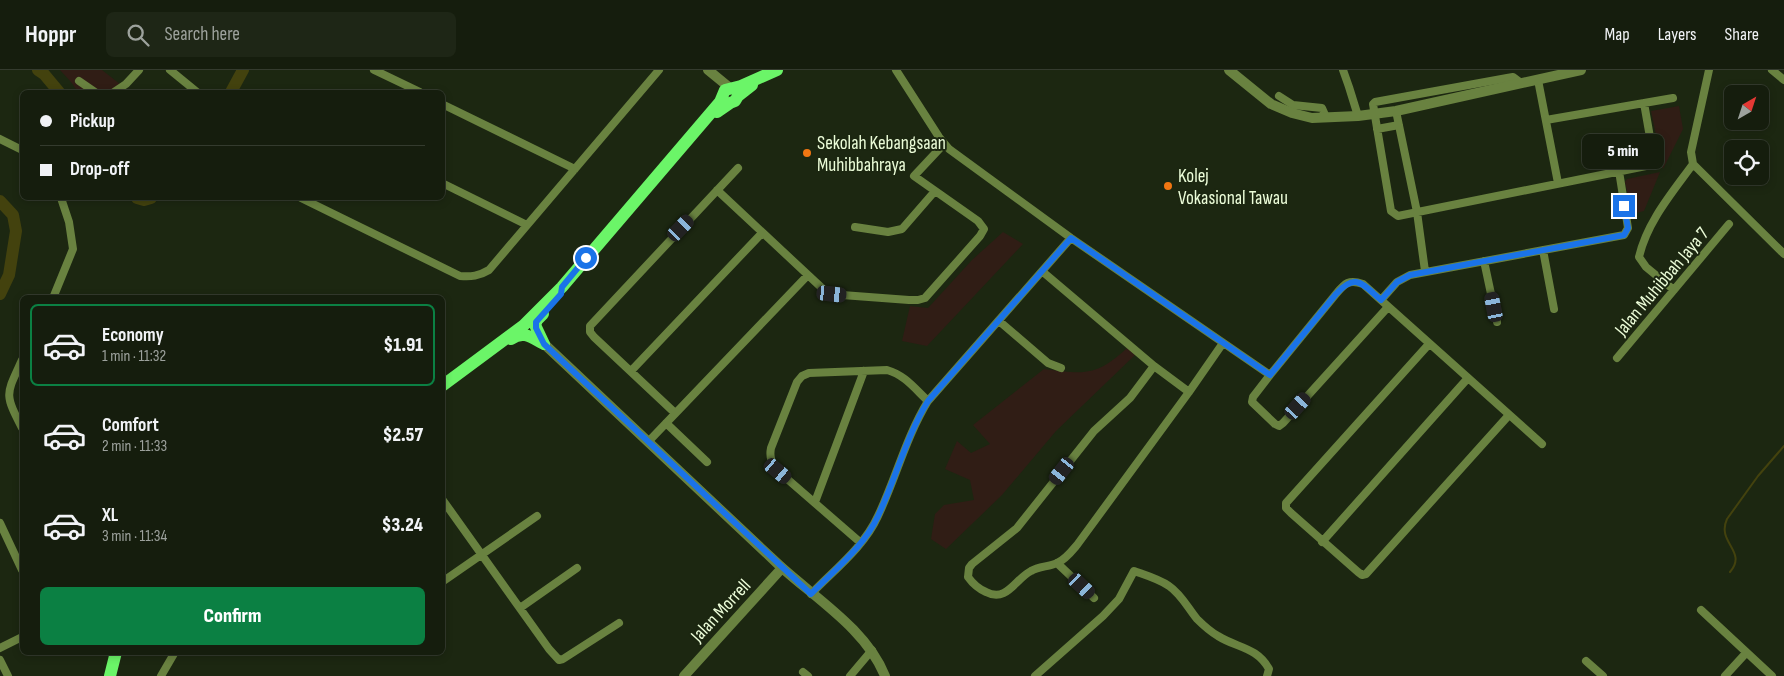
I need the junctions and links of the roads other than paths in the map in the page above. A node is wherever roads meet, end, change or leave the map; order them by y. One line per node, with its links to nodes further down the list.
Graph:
1 (139, 70): 19 (street)
2 (170, 70): 20 (street)
3 (374, 70): 12 (street)
4 (659, 70): 39 (street)
5 (896, 70): 35 (street)
6 (1229, 70): 30 (street)
7 (1343, 70): 29 (street)
8 (1709, 70): 37 (street)
9 (1772, 70): 15 (street)
10 (709, 71): 22 (street)
11 (1576, 71): 14 (street)
12 (384, 72): 21 (street)
13 (771, 73): 22 (main road)
14 (1539, 77): 17 (street); 31 (street)
15 (1784, 80)
16 (79, 81): 18 (street)
17 (1521, 83): 27 (street); 28 (street)
18 (92, 90)
19 (117, 90)
20 (195, 90)
21 (416, 90)
22 (730, 94): 59 (main road)
23 (1279, 96): 30 (street)
24 (1673, 98): 25 (street)
25 (1644, 103): 31 (street); 40 (street)
26 (445, 105): 39 (street)
27 (1396, 111): 28 (street); 32 (street)
28 (1375, 114): 29 (street); 33 (street)
29 (1358, 116): 30 (street)
30 (1326, 117)
31 (1546, 120): 41 (street)
32 (1399, 125): 33 (street); 47 (street)
33 (1377, 129): 47 (street)
34 (0, 139): 36 (street)
35 (944, 144): 44 (street); 52 (street)
36 (20, 149)
37 (1693, 164): 54 (street); 60 (street)
38 (738, 168): 43 (street)
39 (575, 169): 49 (street)
40 (1618, 171): 41 (street); 53 (street)
41 (1558, 183): 47 (street)
42 (445, 184): 49 (street)
43 (717, 190): 51 (street); 76 (street)
44 (935, 191): 50 (street); 58 (street)
45 (62, 200): 61 (street)
46 (305, 200): 49 (street)
47 (1417, 212): 57 (street)
48 (1729, 224): 60 (street, Jalan Muhibbah Jaya 7)
49 (527, 225)
50 (855, 227)
51 (762, 233): 58 (street); 76 (street)
52 (1071, 238): 56 (street); 69 (street)
53 (1543, 250): 55 (street); 64 (street)
54 (1784, 254)
55 (1484, 261): 57 (street); 66 (street)
56 (1043, 272): 65 (street); 74 (street)
57 (1425, 272): 62 (street)
58 (807, 276): 83 (street)
59 (562, 287): 67 (main road); 70 (main road)
60 (1674, 290): 72 (street, Jalan Muhibbah Jaya 7)
61 (54, 295)
62 (1381, 300): 63 (street); 78 (street)
63 (1388, 307): 71 (street); 78 (street)
64 (1554, 309)
65 (999, 320): 75 (street); 82 (street)
66 (1497, 322)
67 (524, 325): 68 (main road); 70 (street)
68 (505, 341): 70 (main road); 80 (main road)
69 (1223, 343): 78 (street); 81 (street)
70 (544, 344): 87 (street)
71 (1429, 344): 79 (street); 94 (street)
72 (1617, 358)
73 (20, 364): 86 (street)
74 (1154, 366): 81 (street); 97 (street)
75 (1060, 368)
76 (631, 371): 83 (street)
77 (864, 371): 82 (street); 90 (street); 90 (street)
78 (1270, 375)
79 (1468, 378): 84 (street); 94 (street)
80 (445, 384)
81 (1189, 392): 97 (street)
82 (928, 401): 95 (street)
83 (675, 413): 85 (street)
84 (1509, 415): 88 (street); 94 (street)
85 (666, 423): 87 (street); 89 (street)
86 (20, 424)
87 (648, 442): 100 (street)
88 (1542, 444)
89 (706, 462)
90 (815, 502): 95 (street)
91 (445, 503): 96 (street)
92 (536, 516): 96 (street)
93 (0, 523): 98 (street)
94 (1322, 542)
95 (861, 543): 102 (street)
96 (481, 555): 101 (street); 104 (street)
97 (1057, 563): 103 (street)
98 (20, 566)
99 (577, 568): 104 (street)
100 (782, 568): 102 (street); 118 (street, Jalan Morrell)
101 (445, 580)
102 (811, 594): 109 (street)
103 (1094, 598)
104 (520, 608): 106 (street)
105 (1701, 610): 110 (street)
106 (619, 623)
107 (20, 638): 108 (street)
108 (0, 648)
109 (872, 650): 119 (street); 120 (street)
110 (1746, 653): 124 (street); 125 (street)
111 (115, 655): 116 (main road)
112 (173, 655): 117 (street)
113 (0, 660): 115 (street)
114 (1586, 660): 123 (street)
115 (8, 676)
116 (110, 676)
117 (161, 676)
118 (684, 676)
119 (850, 676)
120 (885, 676)
121 (1035, 676): 122 (street)
122 (1267, 676)
123 (1603, 676)
124 (1725, 676)
125 (1772, 676)

